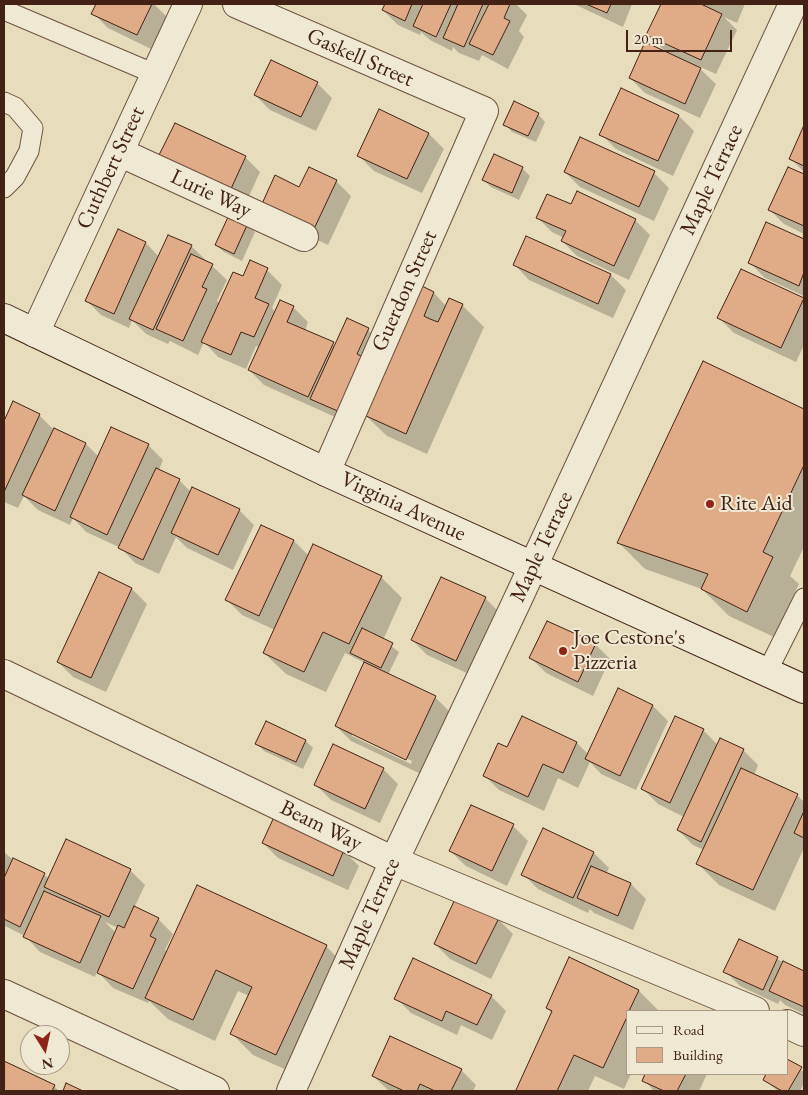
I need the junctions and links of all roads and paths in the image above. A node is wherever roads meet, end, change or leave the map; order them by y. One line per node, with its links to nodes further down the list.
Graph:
1 (188, 4): 5 (street, Cuthbert Street)
2 (237, 4): 7 (street, Gaskell Street)
3 (794, 4): 14 (street, Maple Terrace)
4 (4, 10): 5 (lane)
5 (155, 74): 8 (street, Cuthbert Street)
6 (4, 102): 9 (lane)
7 (484, 111): 13 (street, Guerdon Street)
8 (118, 152): 10 (street, Lurie Way); 12 (street, Cuthbert Street)
9 (4, 188)
10 (304, 237)
11 (4, 318): 12 (street, Virginia Avenue)
12 (35, 333): 13 (street, Virginia Avenue)
13 (326, 472): 14 (street, Virginia Avenue)
14 (533, 566): 16 (street, Virginia Avenue); 19 (street, Maple Terrace)
15 (804, 598): 16 (lane)
16 (766, 672): 18 (street, Virginia Avenue)
17 (4, 674): 19 (street, Beam Way)
18 (804, 689)
19 (394, 861): 21 (street, Beam Way); 25 (street, Maple Terrace)
20 (4, 994): 24 (street)
21 (753, 1010)
22 (788, 1024): 23 (street)
23 (804, 1032)
24 (215, 1091)
25 (291, 1091)

